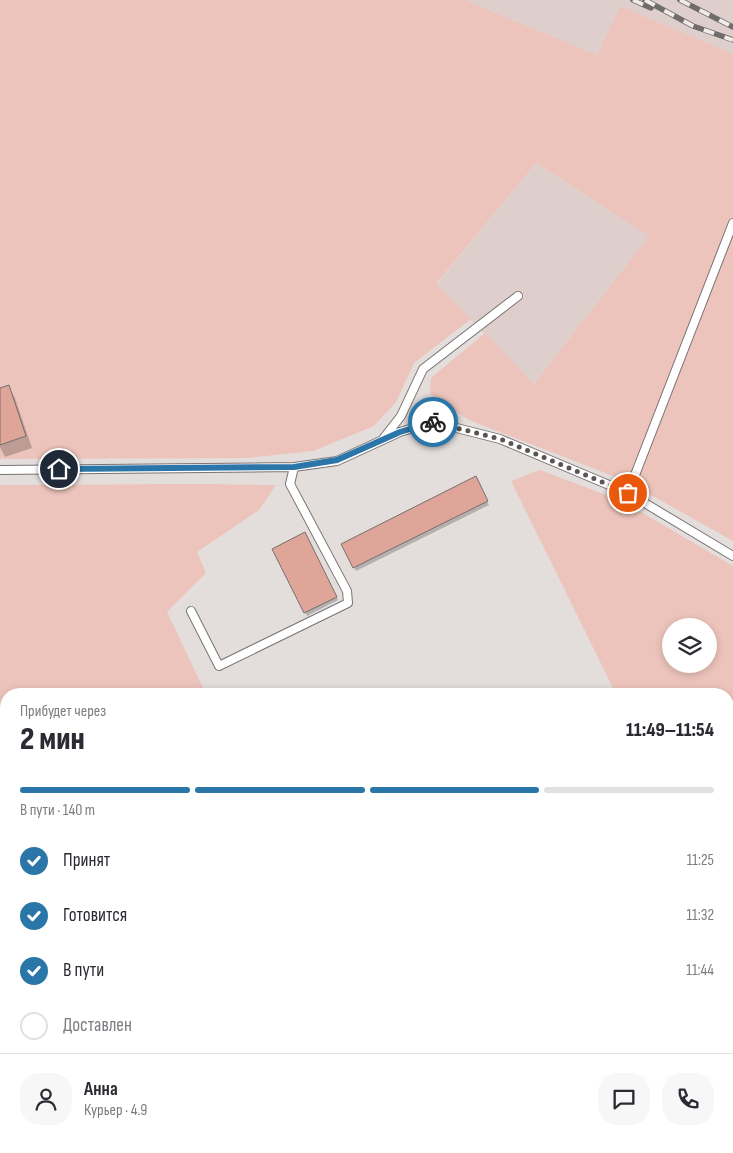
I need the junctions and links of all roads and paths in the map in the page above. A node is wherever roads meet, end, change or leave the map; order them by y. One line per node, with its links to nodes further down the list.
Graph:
1 (733, 223): 6 (lane)
2 (518, 296): 3 (lane)
3 (382, 440): 4 (lane); 6 (lane)
4 (294, 467): 5 (lane); 8 (lane)
5 (0, 470)
6 (628, 493): 7 (lane)
7 (733, 556)
8 (191, 611)

